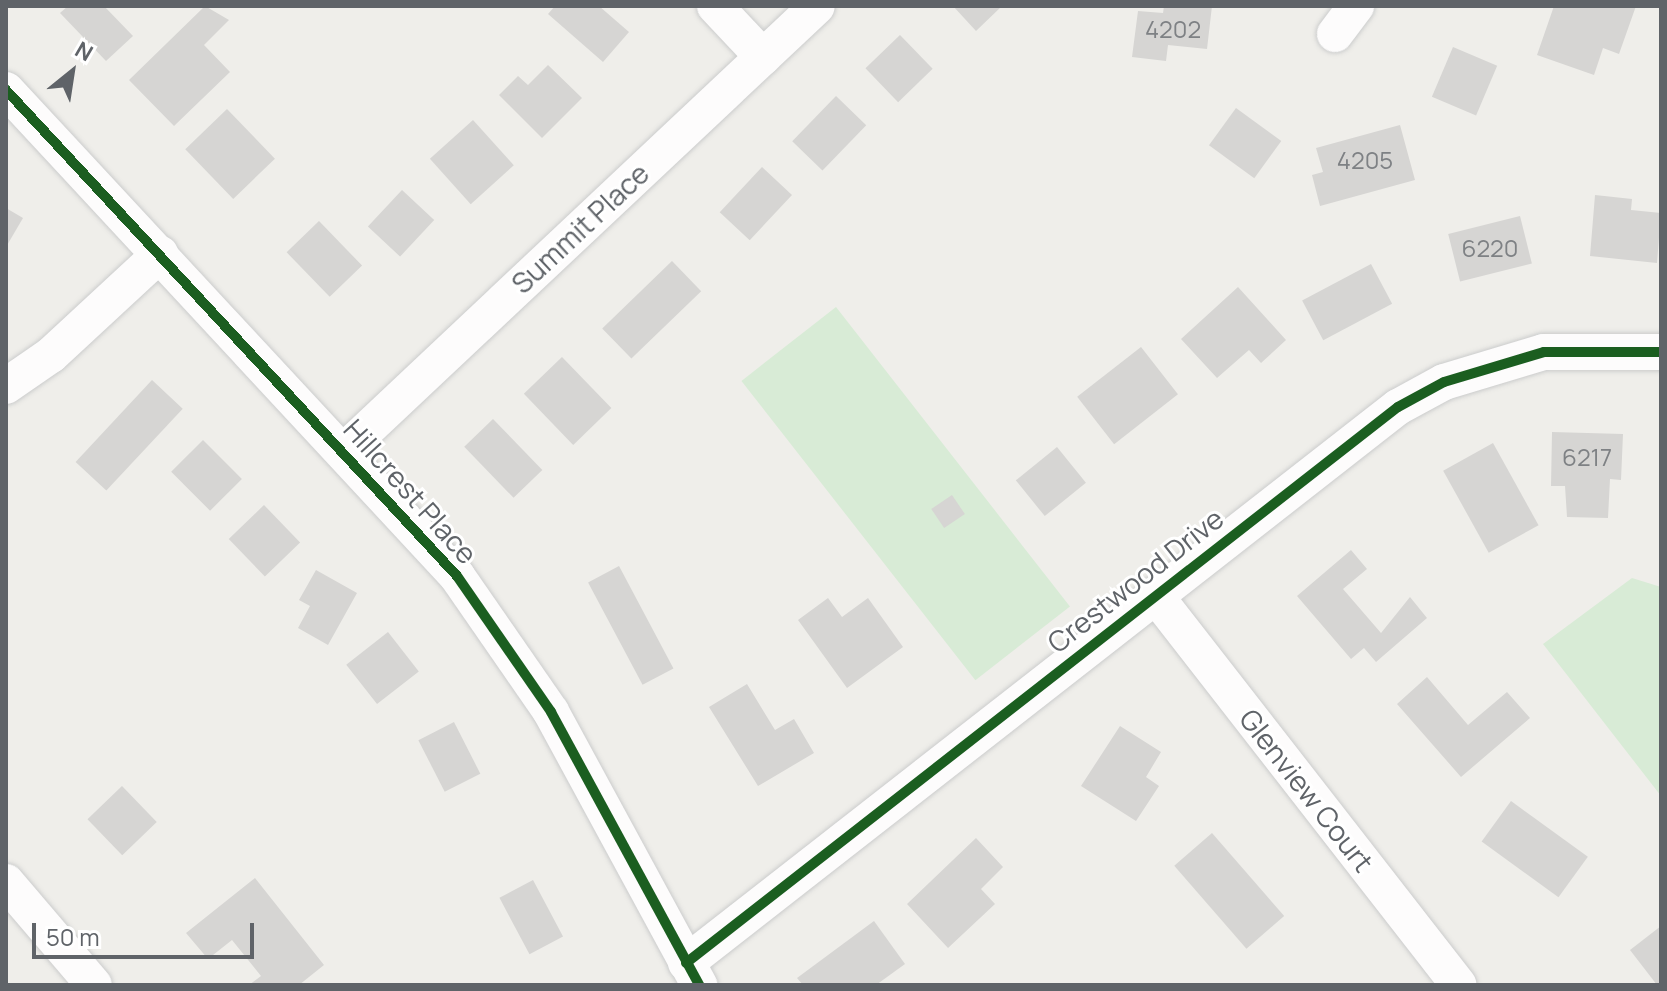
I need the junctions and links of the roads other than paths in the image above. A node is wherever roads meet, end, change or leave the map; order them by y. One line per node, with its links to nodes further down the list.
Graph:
1 (715, 6): 3 (street)
2 (817, 6): 3 (street, Summit Place)
3 (763, 57): 8 (street, Summit Place)
4 (6, 90): 5 (street, Hillcrest Place)
5 (160, 254): 7 (street); 8 (street, Hillcrest Place)
6 (1661, 352): 9 (street, Crestwood Drive)
7 (6, 386)
8 (344, 451): 11 (street, Hillcrest Place)
9 (1155, 595): 11 (street, Crestwood Drive); 13 (street, Glenview Court)
10 (6, 882): 12 (street)
11 (693, 974)
12 (94, 985)
13 (1459, 985)

